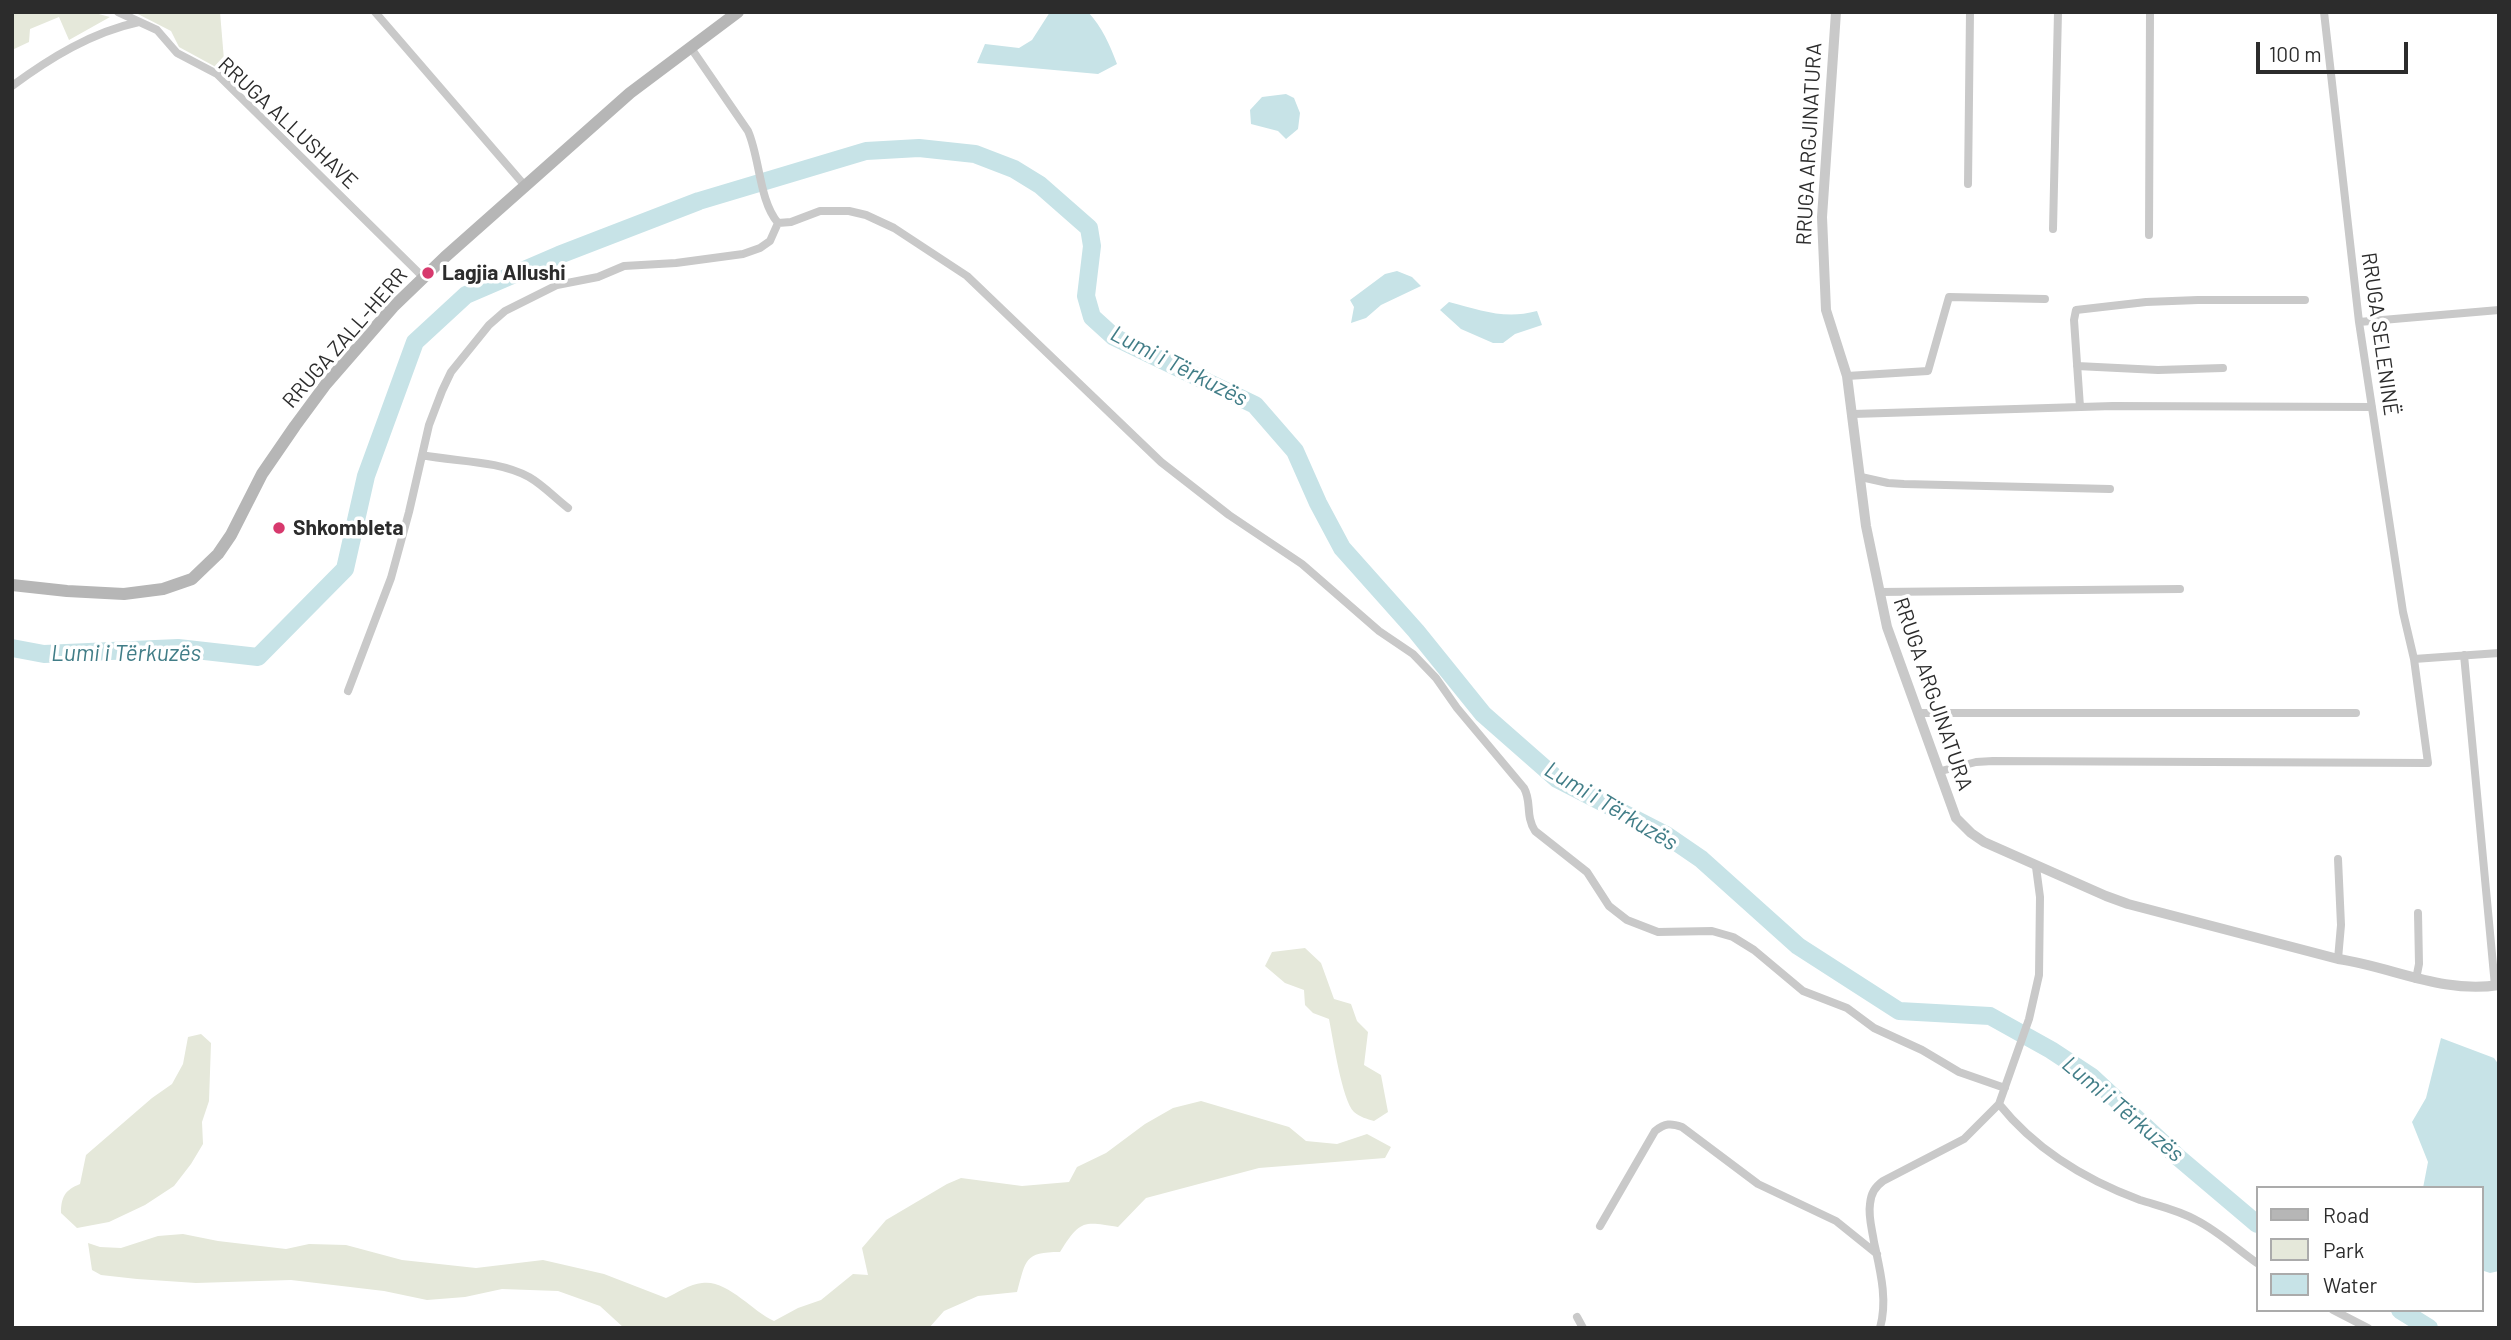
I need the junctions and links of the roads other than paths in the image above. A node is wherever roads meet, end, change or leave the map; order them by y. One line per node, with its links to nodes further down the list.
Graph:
1 (118, 12): 9 (street, RRUGA ALLUSHAVE)
2 (375, 12): 13 (street)
3 (738, 12): 10 (main road, RRUGA ZALL-HERR)
4 (1836, 12): 25 (street, RRUGA ARGJINATURA)
5 (1970, 12): 12 (street)
6 (2058, 12): 15 (street)
7 (2150, 12): 16 (street)
8 (2324, 12): 22 (street, RRUGA SELENINË)
9 (139, 22): 11 (street); 17 (street, RRUGA ALLUSHAVE)
10 (691, 48): 13 (main road, RRUGA ZALL-HERR); 14 (street)
11 (12, 86)
12 (1968, 184)
13 (526, 187): 17 (main road, RRUGA ZALL-HERR)
14 (778, 223): 29 (street); 49 (street)
15 (2053, 229)
16 (2149, 235)
17 (423, 277): 33 (main road, RRUGA ZALL-HERR)
18 (2045, 299): 25 (street)
19 (2305, 300): 23 (street)
20 (2498, 310): 21 (street); 22 (street)
21 (2499, 318)
22 (2359, 322): 27 (street, RRUGA SELENINË)
23 (2077, 366): 24 (street); 26 (street)
24 (2223, 368)
25 (1847, 376): 28 (street, RRUGA ARGJINATURA)
26 (2080, 407): 27 (street); 28 (street)
27 (2372, 407): 38 (street, RRUGA SELENINË)
28 (1853, 414): 30 (street, RRUGA ARGJINATURA)
29 (422, 455): 32 (street); 39 (street)
30 (1861, 477): 31 (street); 35 (street, RRUGA ARGJINATURA)
31 (2110, 489)
32 (568, 508)
33 (12, 585)
34 (2180, 589): 35 (street)
35 (1878, 592): 40 (street, RRUGA ARGJINATURA)
36 (2499, 653): 37 (street)
37 (2464, 656): 38 (street); 48 (street)
38 (2414, 659): 42 (street, RRUGA SELENINË)
39 (348, 691)
40 (1918, 713): 41 (street); 42 (street, RRUGA ARGJINATURA)
41 (2357, 713)
42 (1941, 771): 44 (street, RRUGA ARGJINATURA)
43 (2338, 859): 46 (street)
44 (2036, 867): 46 (street, RRUGA ARGJINATURA); 49 (street)
45 (2418, 913): 47 (street)
46 (2338, 960): 47 (street, RRUGA ARGJINATURA)
47 (2416, 979): 48 (street, RRUGA ARGJINATURA)
48 (2497, 986)
49 (2005, 1088): 50 (street)
50 (1999, 1104): 52 (street); 53 (street)
51 (1600, 1226): 52 (street)
52 (1877, 1254): 57 (street)
53 (2256, 1262)
54 (2337, 1312): 58 (street)
55 (1577, 1317): 56 (street)
56 (1583, 1328)
57 (1880, 1328)
58 (2368, 1328)

